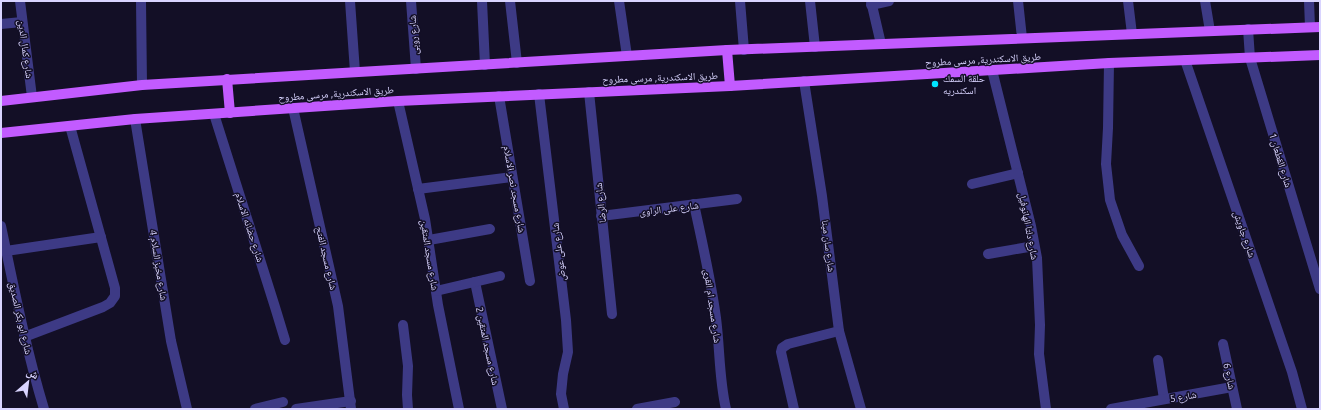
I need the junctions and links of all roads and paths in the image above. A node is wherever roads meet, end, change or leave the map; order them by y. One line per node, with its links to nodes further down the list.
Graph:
1 (20, 1): 16 (street, شارع كمال الدين)
2 (141, 1): 39 (street)
3 (350, 1): 36 (street)
4 (411, 1): 34 (street, شارع روبى)
5 (482, 1): 33 (street)
6 (510, 1): 31 (street)
7 (619, 1): 28 (street)
8 (740, 1): 26 (street)
9 (810, 1): 24 (street)
10 (889, 1): 15 (street)
11 (1018, 1): 22 (street)
12 (1128, 1): 21 (street)
13 (1205, 1): 20 (street)
14 (1310, 1): 18 (street)
15 (871, 3): 23 (street)
16 (22, 22): 17 (street); 44 (street, شارع كمال الدين)
17 (1, 24)
18 (1315, 27): 19 (main road, طريق الاسكندرية, مرسى مطروح)
19 (1248, 29): 20 (main road, طريق الاسكندرية, مرسى مطروح); 29 (street, شارع القطعان 1)
20 (1210, 31): 21 (main road, طريق الاسكندرية, مرسى مطروح)
21 (1132, 34): 22 (main road, طريق الاسكندرية, مرسى مطروح)
22 (1022, 38): 23 (main road, طريق الاسكندرية, مرسى مطروح)
23 (881, 44): 24 (main road, طريق الاسكندرية, مرسى مطروح)
24 (814, 47): 26 (main road, طريق الاسكندرية, مرسى مطروح)
25 (727, 50): 26 (main road, طريق الاسكندرية, مرسى مطروح); 28 (main road, طريق الاسكندرية, مرسى مطروح); 40 (main road)
26 (744, 50)
27 (1320, 55): 29 (main road, طريق الاسكندرية, مرسى مطروح)
28 (627, 56): 31 (main road, طريق الاسكندرية, مرسى مطروح)
29 (1250, 58): 30 (main road, طريق الاسكندرية, مرسى مطروح); 71 (street, شارع القطعان 1)
30 (1185, 60): 32 (main road, طريق الاسكندرية, مرسى مطروح); 100 (street, شارع جاويش)
31 (517, 63): 33 (main road, طريق الاسكندرية, مرسى مطروح)
32 (1109, 63): 35 (main road, طريق الاسكندرية, مرسى مطروح); 67 (street)
33 (485, 65): 34 (main road, طريق الاسكندرية, مرسى مطروح)
34 (416, 69): 36 (main road, طريق الاسكندرية, مرسى مطروح)
35 (992, 70): 38 (main road, طريق الاسكندرية, مرسى مطروح); 53 (street, شارع دلتا الهانوفيل)
36 (355, 72): 37 (main road, طريق الاسكندرية, مرسى مطروح)
37 (227, 79): 39 (main road, طريق الاسكندرية, مرسى مطروح); 48 (main road)
38 (804, 82): 40 (main road, طريق الاسكندرية, مرسى مطروح); 75 (street, شارع سان مينا)
39 (142, 85): 44 (main road, طريق الاسكندرية, مرسى مطروح)
40 (730, 86): 41 (main road, طريق الاسكندرية, مرسى مطروح)
41 (589, 92): 42 (main road, طريق الاسكندرية, مرسى مطروح); 59 (street, شارع الرضا)
42 (539, 94): 43 (main road, طريق الاسكندرية, مرسى مطروح); 92 (street, شارع على عوض)
43 (499, 96): 46 (main road, طريق الاسكندرية, مرسى مطروح); 54 (street, شارع مسجد نصر الاسلام)
44 (32, 97): 45 (main road, طريق الاسكندرية, مرسى مطروح)
45 (1, 101)
46 (398, 101): 47 (main road, طريق الاسكندرية, مرسى مطروح); 56 (street, شارع مسجد المتقين)
47 (293, 108): 48 (main road, طريق الاسكندرية, مرسى مطروح); 84 (street, شارع مسجد الفتح)
48 (230, 113): 49 (main road, طريق الاسكندرية, مرسى مطروح)
49 (214, 114): 50 (main road, طريق الاسكندرية, مرسى مطروح); 77 (street, شارع حضانه الاسلام)
50 (135, 119): 51 (main road, طريق الاسكندرية, مرسى مطروح); 85 (street, شارع مخبز السلام 4)
51 (70, 126): 52 (main road, طريق الاسكندرية, مرسى مطروح); 62 (street)
52 (1, 133)
53 (1018, 173): 55 (street); 64 (street, شارع دلتا الهانوفيل)
54 (512, 177): 56 (street); 69 (street, شارع مسجد نصر الاسلام)
55 (972, 184)
56 (418, 189): 63 (street, شارع مسجد المتقين)
57 (737, 199): 58 (street, شارع على الراوى)
58 (694, 204): 59 (street, شارع على الراوى); 94 (street, شارع مسجد ام القرى)
59 (601, 216): 73 (street, شارع الرضا)
60 (1, 226): 65 (street, شارع ابو بكر الصديق)
61 (490, 229): 63 (street)
62 (101, 236): 65 (street); 76 (street)
63 (429, 240): 72 (street, شارع مسجد المتقين)
64 (1034, 246): 66 (street); 97 (street, شارع دلتا الهانوفيل)
65 (6, 250): 76 (street, شارع ابو بكر الصديق)
66 (988, 254)
67 (1139, 266)
68 (500, 276): 70 (street)
69 (530, 281)
70 (475, 282): 72 (street); 91 (street, شارع مسجد المتقين 2)
71 (1320, 289)
72 (436, 291): 90 (street, شارع مسجد المتقين)
73 (612, 314)
74 (403, 325): 89 (street)
75 (839, 331): 95 (street); 96 (street, شارع سان مينا)
76 (24, 337): 86 (street, شارع ابو بكر الصديق)
77 (285, 340)
78 (1223, 344): 80 (street, شارع 6)
79 (1158, 360): 81 (street)
80 (1232, 387): 81 (street, شارع 5); 99 (street, شارع 6)
81 (1164, 399): 98 (street, شارع 5)
82 (283, 402): 87 (street)
83 (675, 402): 93 (street)
84 (351, 405): 88 (street)
85 (184, 408)
86 (44, 409)
87 (255, 409)
88 (296, 409)
89 (408, 409)
90 (459, 409)
91 (502, 409)
92 (564, 409)
93 (637, 409)
94 (726, 409)
95 (794, 409)
96 (861, 409)
97 (1046, 409)
98 (1111, 409)
99 (1237, 409)
100 (1302, 409)

